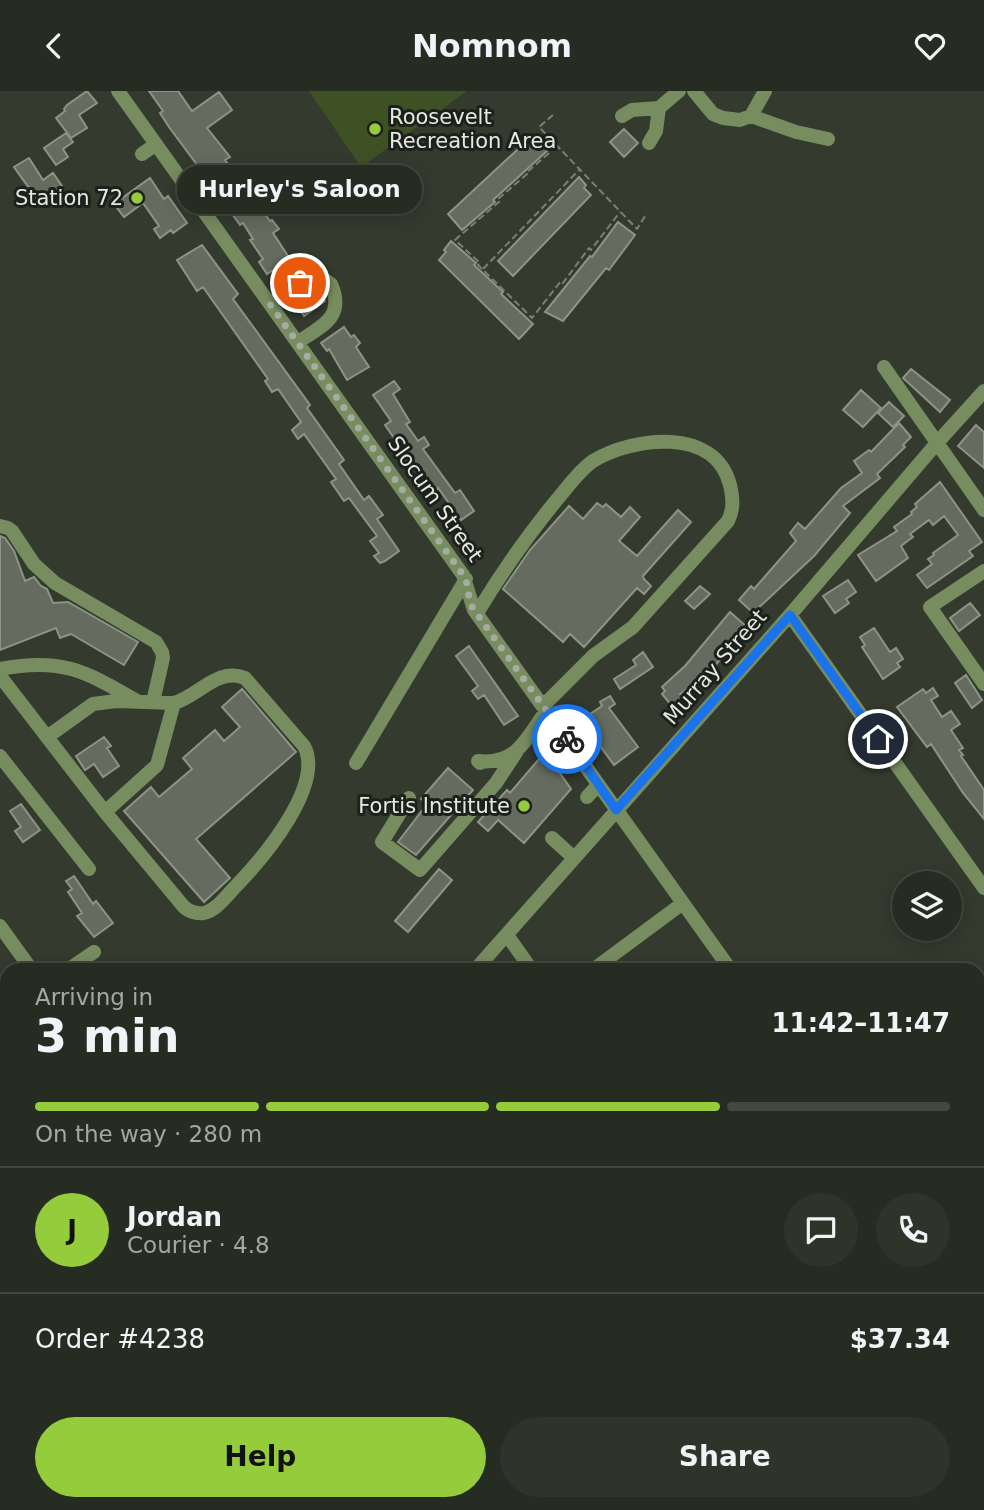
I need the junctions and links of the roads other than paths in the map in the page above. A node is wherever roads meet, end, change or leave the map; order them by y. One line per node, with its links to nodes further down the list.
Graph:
1 (118, 91): 10 (street, Slocum Street)
2 (678, 91): 5 (street)
3 (694, 91): 6 (street)
4 (765, 91): 6 (street)
5 (659, 108): 7 (street); 9 (street)
6 (753, 112): 8 (street)
7 (622, 116)
8 (828, 139)
9 (649, 143)
10 (156, 144): 11 (street); 12 (street, Slocum Street)
11 (142, 154)
12 (270, 304): 13 (street, Slocum Street); 13 (street)
13 (298, 342): 20 (street, Slocum Street)
14 (884, 367): 16 (street)
15 (984, 391): 16 (street, Murray Street)
16 (936, 444): 17 (street); 22 (street, Murray Street)
17 (984, 510)
18 (0, 526): 26 (street)
19 (984, 571): 25 (street)
20 (466, 579): 21 (street, Slocum Street); 33 (street)
21 (477, 613): 28 (street, Slocum Street); 28 (street)
22 (790, 615): 37 (street, Murray Street); 42 (street)
23 (0, 669): 26 (street)
24 (0, 676): 29 (street)
25 (984, 684)
26 (146, 702): 27 (street); 29 (street)
27 (174, 703): 38 (street); 38 (street)
28 (545, 709): 30 (street); 34 (street, Slocum Street)
29 (47, 737): 38 (street)
30 (517, 751): 32 (street); 36 (street)
31 (0, 756): 41 (street)
32 (480, 763)
33 (356, 764)
34 (598, 785): 35 (street); 37 (street, Slocum Street)
35 (587, 797)
36 (409, 798)
37 (616, 810): 40 (street, Murray Street); 43 (street, Slocum Street)
38 (104, 812)
39 (552, 838): 40 (street)
40 (574, 859): 45 (street, Murray Street)
41 (89, 869)
42 (984, 888)
43 (683, 903): 51 (street); 52 (street, Slocum Street)
44 (0, 926): 47 (street)
45 (507, 935): 49 (street, Murray Street); 50 (street)
46 (94, 952): 48 (street)
47 (27, 963)
48 (78, 963)
49 (481, 963)
50 (527, 963)
51 (602, 963)
52 (726, 963)

